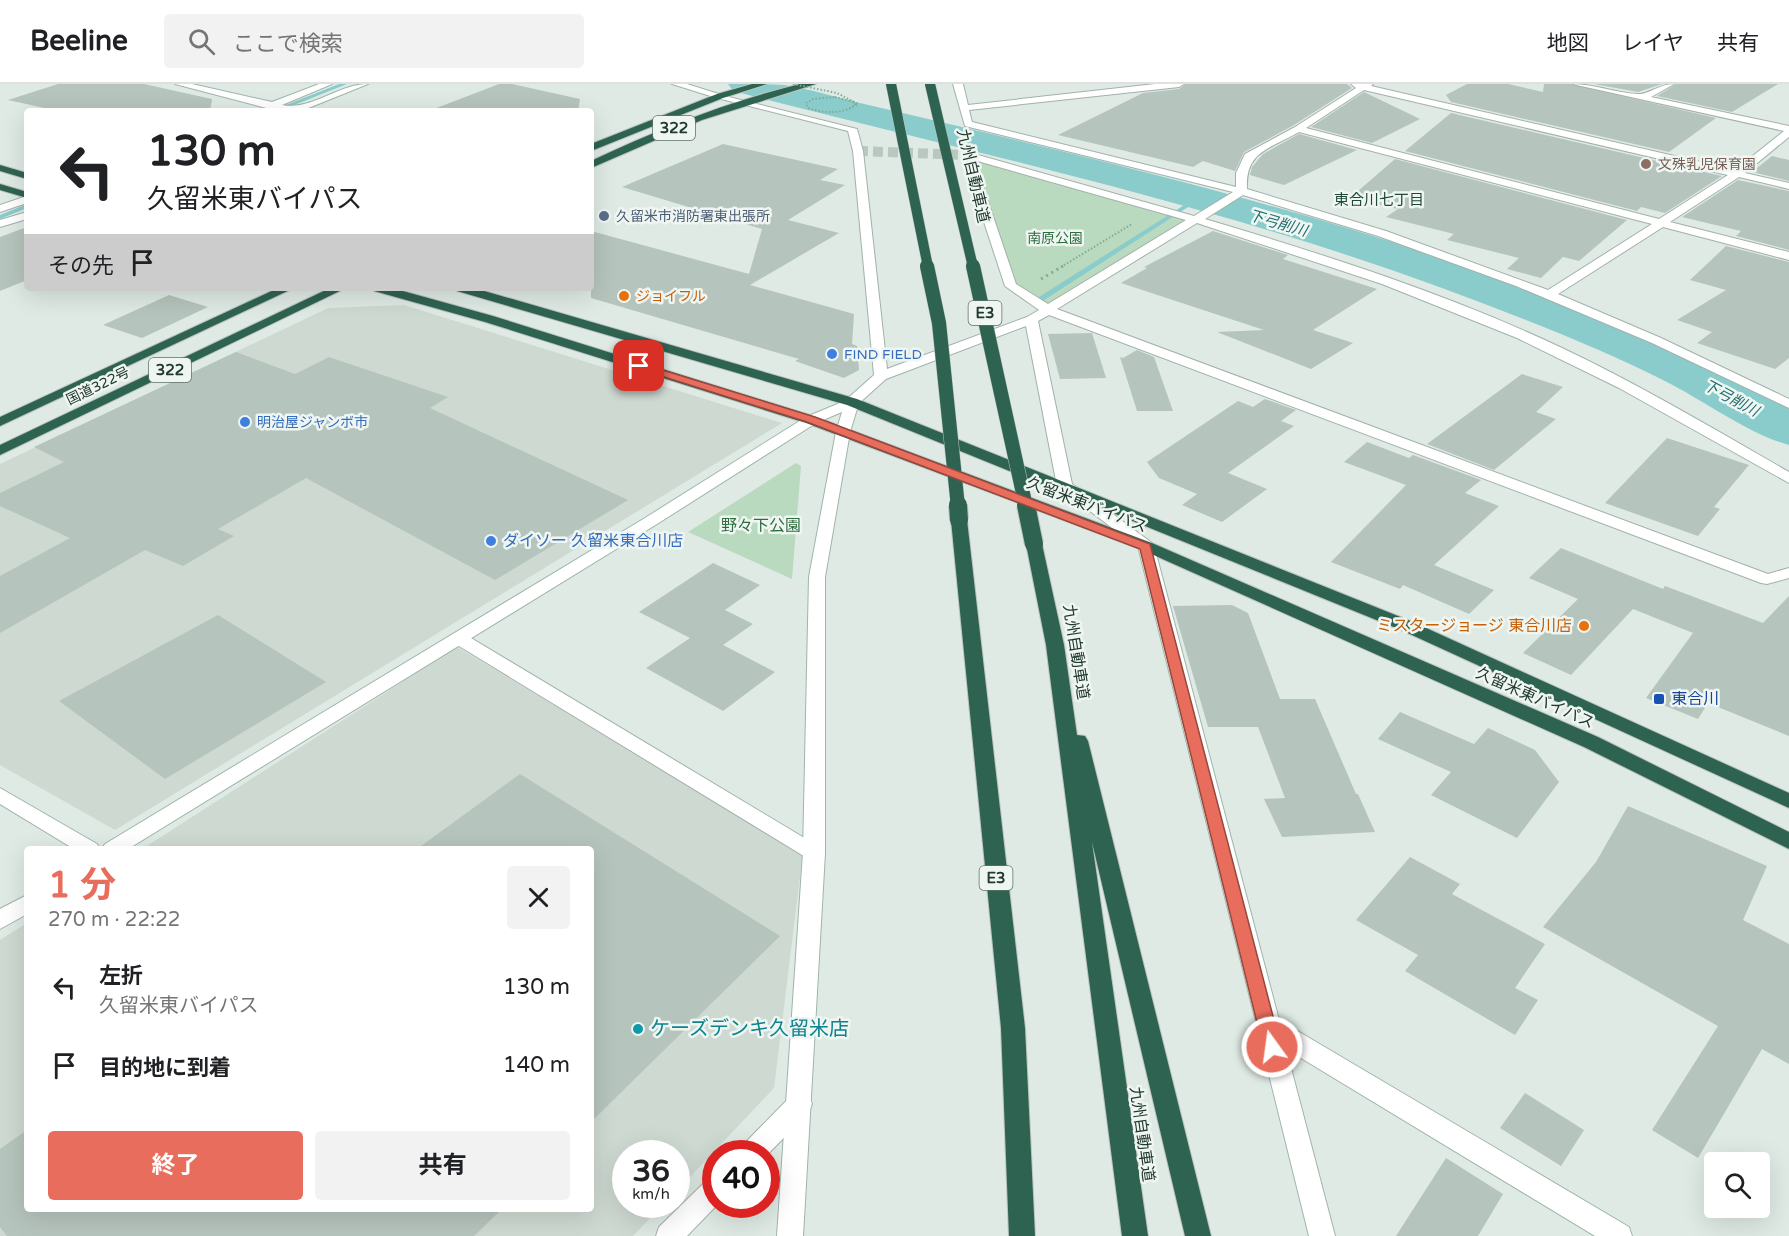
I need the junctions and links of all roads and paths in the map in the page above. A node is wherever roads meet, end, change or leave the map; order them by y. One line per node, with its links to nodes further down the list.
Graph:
1 (180, 84): 19 (street)
2 (327, 84): 19 (street)
3 (363, 84): 22 (street)
4 (677, 84): 15 (street)
5 (763, 84): 15 (highway, 322)
6 (811, 84): 13 (highway, 322)
7 (891, 84): 78 (highway, E3, bridge)
8 (930, 84): 63 (highway, 九州自動車道 / E3, bridge)
9 (958, 84): 23 (street)
10 (1179, 84): 23 (street)
11 (1577, 84): 17 (street)
12 (1670, 84): 17 (street)
13 (795, 85): 16 (path, bridge); 18 (highway, 322)
14 (1362, 85): 24 (street); 29 (street)
15 (720, 96): 18 (street); 26 (highway, 322)
16 (835, 97)
17 (1641, 98): 25 (street)
18 (745, 101): 27 (highway, 322); 51 (street)
19 (272, 105): 20 (street); 21 (street)
20 (264, 108)
21 (282, 108)
22 (301, 108)
23 (965, 108): 33 (street)
24 (1298, 129): 33 (street); 40 (street)
25 (1789, 130): 29 (street)
26 (594, 147)
27 (594, 164)
28 (0, 168): 30 (highway)
29 (1737, 174): 31 (street); 40 (street)
30 (24, 175)
31 (1789, 186)
32 (0, 187): 34 (highway)
33 (1242, 192): 38 (street); 48 (street)
34 (24, 196)
35 (24, 198): 36 (street)
36 (0, 209)
37 (24, 216): 41 (street)
38 (1197, 218): 47 (street); 49 (street); 58 (street)
39 (1135, 222): 47 (path)
40 (1661, 223): 42 (street); 48 (street)
41 (0, 224)
42 (1789, 256)
43 (282, 291): 55 (highway, 国道322号 / 322)
44 (334, 291): 57 (highway, 国道322号 / 322)
45 (389, 291): 54 (highway, 久留米東バイパス)
46 (471, 291): 52 (highway, 久留米東バイパス)
47 (1019, 292): 49 (street)
48 (1550, 294): 53 (street)
49 (1048, 310): 50 (street); 61 (street)
50 (1031, 320): 51 (street); 59 (street)
51 (880, 376): 52 (street)
52 (852, 402): 54 (street); 56 (street); 59 (highway, 久留米東バイパス)
53 (1789, 404)
54 (811, 420): 56 (highway, 久留米東バイパス); 62 (street)
55 (0, 422)
56 (843, 432): 60 (highway, 久留米東バイパス); 69 (street)
57 (0, 451)
58 (1789, 478)
59 (1065, 486): 60 (street); 65 (highway, 久留米東バイパス)
60 (1146, 546): 66 (highway, 久留米東バイパス); 72 (street)
61 (1789, 573)
62 (460, 639): 68 (street); 69 (street)
63 (1055, 645): 79 (highway, 九州自動車道 / E3); 80 (highway)
64 (0, 795): 67 (street)
65 (1789, 801)
66 (1789, 841)
67 (85, 846)
68 (117, 846)
69 (814, 853): 73 (street)
70 (24, 905): 71 (street)
71 (0, 920)
72 (1267, 1025): 81 (street); 82 (street)
73 (801, 1104): 74 (street); 77 (street)
74 (765, 1140)
75 (702, 1203): 76 (street)
76 (669, 1236)
77 (790, 1236)
78 (1022, 1236)
79 (1135, 1236)
80 (1198, 1236)
81 (1322, 1236)
82 (1619, 1236)

